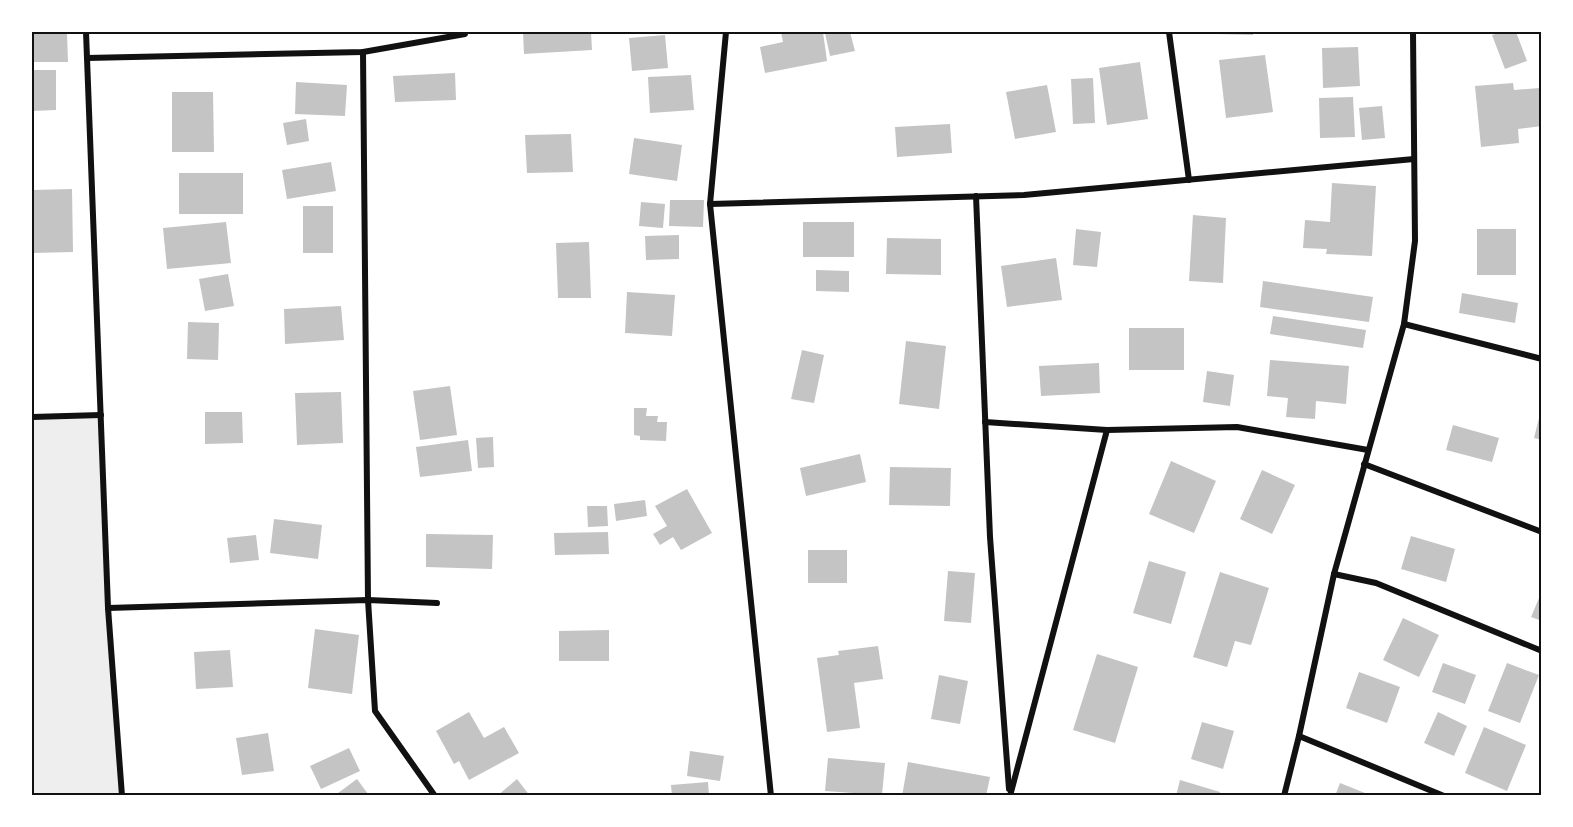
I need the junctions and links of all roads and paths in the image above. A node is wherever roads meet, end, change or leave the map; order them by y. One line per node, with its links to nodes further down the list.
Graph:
1 (86, 32): 7 (street)
2 (465, 32): 6 (street)
3 (726, 32): 11 (street)
4 (1168, 32): 9 (street)
5 (1413, 32): 8 (street)
6 (363, 52): 7 (street); 22 (street)
7 (87, 58): 14 (street)
8 (1414, 159): 9 (street); 12 (street)
9 (1189, 180): 10 (street)
10 (976, 196): 11 (street); 16 (street)
11 (710, 204): 29 (street)
12 (1404, 324): 13 (street); 18 (street)
13 (1542, 359)
14 (101, 415): 15 (street); 24 (street)
15 (32, 417)
16 (985, 422): 17 (street); 30 (street)
17 (1107, 430): 18 (street); 30 (street)
18 (1368, 450): 19 (street)
19 (1364, 464): 20 (street); 21 (street)
20 (1542, 532)
21 (1334, 574): 25 (street); 26 (street)
22 (368, 600): 23 (street); 24 (street); 28 (street)
23 (437, 603)
24 (108, 608): 27 (street)
25 (1542, 651)
26 (1299, 736): 31 (street); 32 (street)
27 (122, 795)
28 (435, 795)
29 (771, 795)
30 (1010, 795)
31 (1284, 795)
32 (1444, 795)

